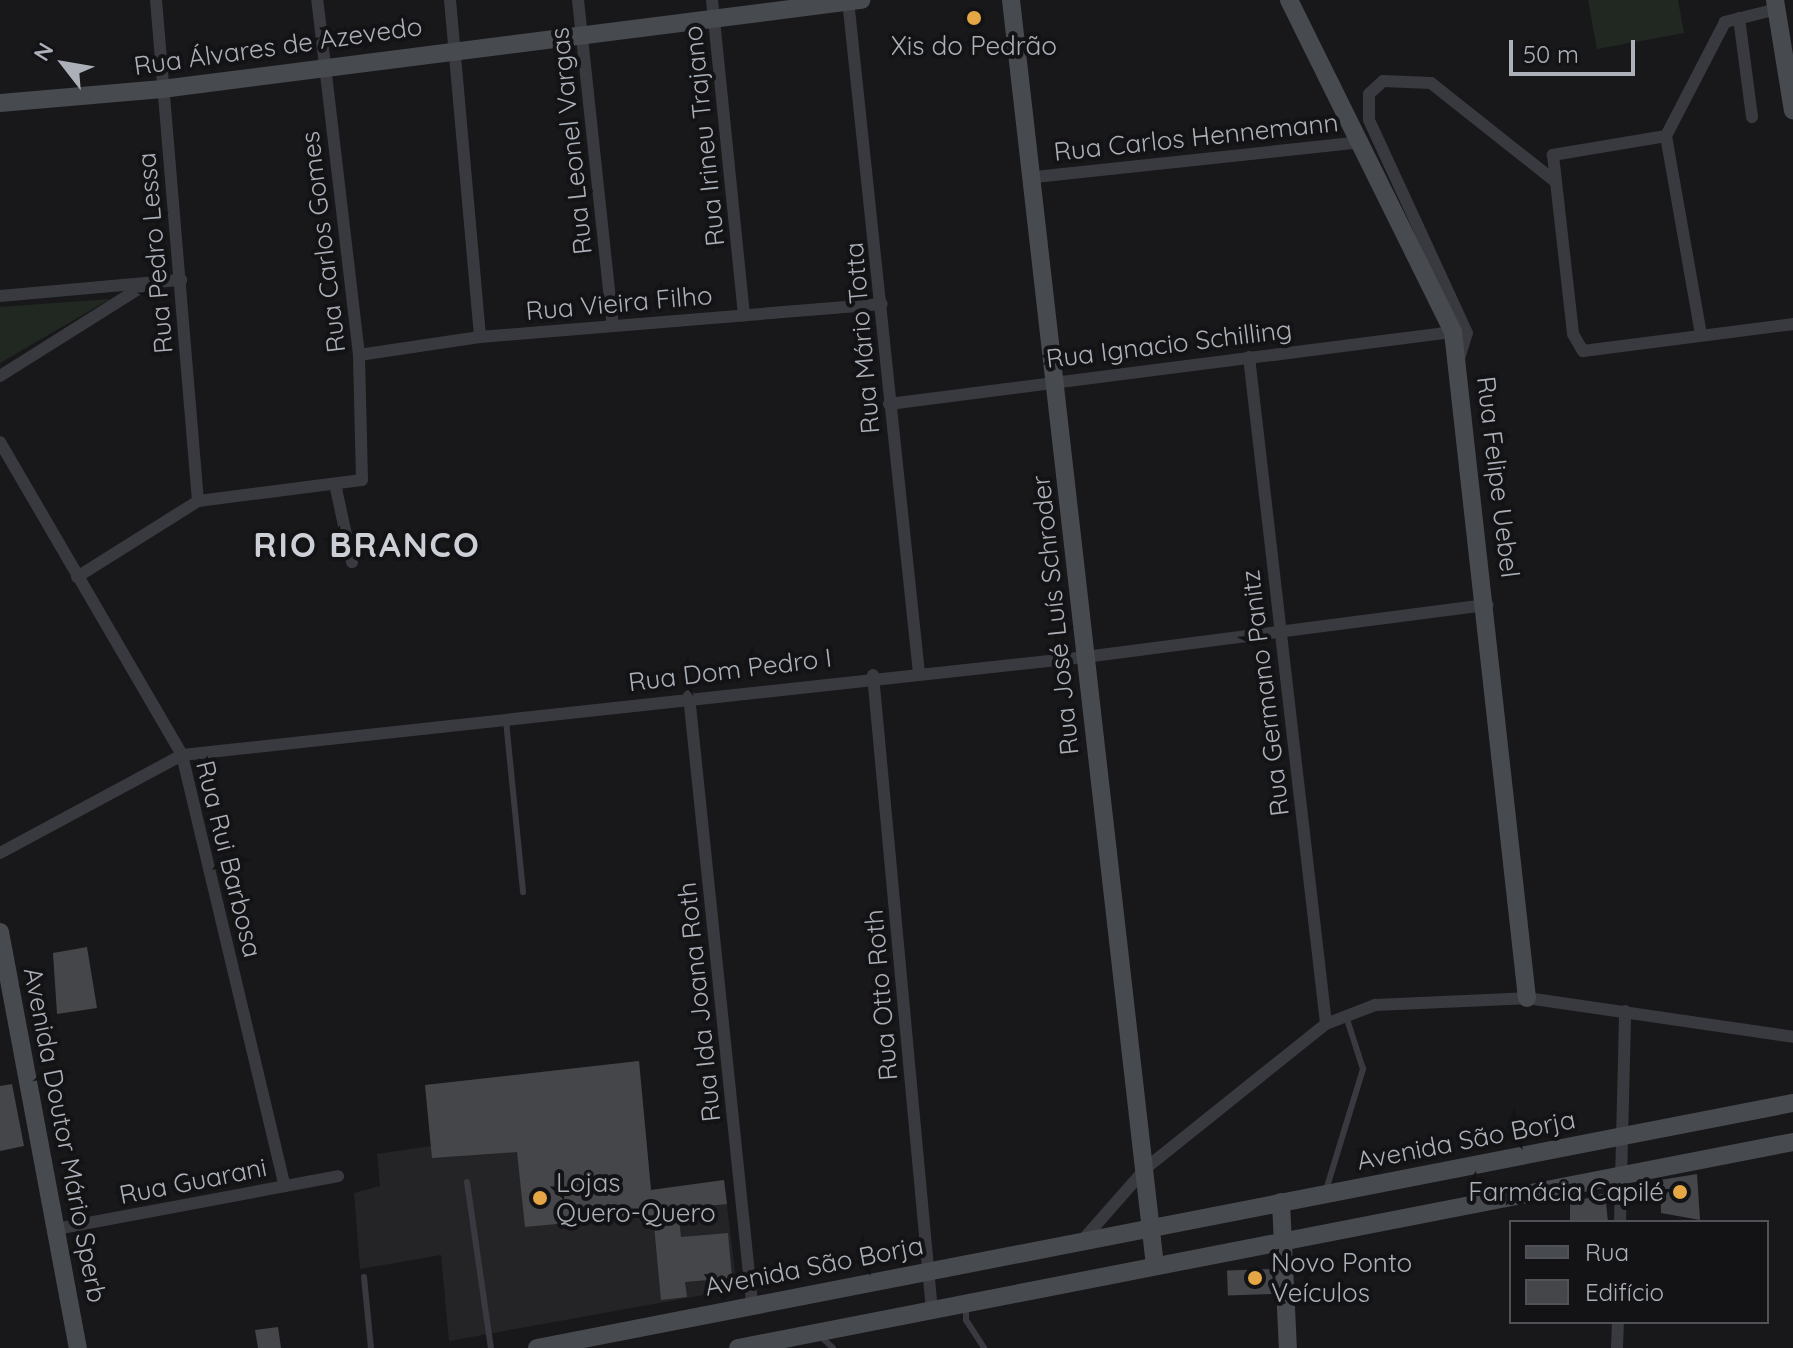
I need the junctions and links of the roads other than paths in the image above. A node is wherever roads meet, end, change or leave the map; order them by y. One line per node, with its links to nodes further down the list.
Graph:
1 (156, 0): 14 (street, Rua Pedro Lessa)
2 (317, 0): 13 (street, Rua Carlos Gomes)
3 (450, 0): 12 (street)
4 (578, 0): 11 (street, Rua Leonel Vargas)
5 (1011, 0): 20 (street, Rua José Luís Schroder)
6 (1289, 0): 19 (street, Rua Felipe Uebel)
7 (852, 1): 9 (street, Rua Álvares de Azevedo); 25 (street, Rua Mário Totta)
8 (1776, 4): 10 (street); 16 (street)
9 (713, 8): 11 (street, Rua Álvares de Azevedo); 26 (street, Rua Irineu Trajano)
10 (1739, 18): 17 (street); 18 (street)
11 (582, 31): 12 (street, Rua Álvares de Azevedo); 28 (street, Rua Leonel Vargas)
12 (454, 48): 13 (street, Rua Álvares de Azevedo); 31 (street)
13 (323, 64): 14 (street, Rua Álvares de Azevedo); 32 (street, Rua Carlos Gomes)
14 (162, 89): 15 (street, Rua Álvares de Azevedo); 22 (street, Rua Pedro Lessa)
15 (0, 103)
16 (1793, 111)
17 (1752, 117)
18 (1666, 136): 21 (street); 30 (street)
19 (1362, 142): 20 (street, Rua Carlos Hennemann); 29 (street, Rua Felipe Uebel)
20 (1035, 177): 36 (street, Rua José Luís Schroder)
21 (1556, 182): 30 (street); 34 (street)
22 (181, 280): 23 (street); 40 (street, Rua Pedro Lessa)
23 (142, 287): 24 (street); 35 (street)
24 (0, 296)
25 (882, 304): 26 (street, Rua Vieira Filho); 37 (street, Rua Mário Totta)
26 (744, 315): 28 (street, Rua Vieira Filho)
27 (1793, 324): 30 (street)
28 (613, 325): 31 (street, Rua Vieira Filho)
29 (1453, 332): 33 (street, Rua Ignacio Schilling); 34 (street, Rua Felipe Uebel)
30 (1701, 334)
31 (480, 337): 32 (street, Rua Vieira Filho)
32 (359, 355): 39 (street, Rua Carlos Gomes)
33 (1249, 357): 36 (street, Rua Ignacio Schilling); 44 (street, Rua Germano Panitz)
34 (1457, 365): 43 (street, Rua Felipe Uebel)
35 (0, 376)
36 (1056, 378): 37 (street, Rua Ignacio Schilling); 45 (street, Rua José Luís Schroder)
37 (889, 404): 46 (street, Rua Mário Totta)
38 (0, 442): 42 (street, Rua Rui Barbosa)
39 (335, 484): 40 (street); 41 (street)
40 (198, 501): 42 (street)
41 (352, 562)
42 (77, 577): 50 (street, Rua Rui Barbosa)
43 (1488, 605): 44 (street, Rua Dom Pedro I); 54 (street, Rua Felipe Uebel)
44 (1280, 629): 45 (street, Rua Dom Pedro I); 57 (street, Rua Germano Panitz)
45 (1085, 657): 46 (street, Rua Dom Pedro I); 62 (street, Rua José Luís Schroder)
46 (919, 673): 47 (street, Rua Dom Pedro I)
47 (873, 675): 48 (street, Rua Dom Pedro I); 75 (street, Rua Otto Roth)
48 (689, 696): 49 (street, Rua Dom Pedro I); 77 (street, Rua Ida Joana Roth)
49 (506, 718): 50 (street, Rua Dom Pedro I); 52 (lane)
50 (182, 755): 51 (street, Rua Dom Pedro I); 66 (street, Rua Rui Barbosa)
51 (0, 853)
52 (523, 892)
53 (0, 932): 71 (street, Avenida Doutor Mário Sperb)
54 (1527, 998): 55 (street); 56 (street)
55 (1625, 1011): 58 (street); 60 (street)
56 (1346, 1016): 57 (street); 67 (lane)
57 (1326, 1024): 62 (street)
58 (1793, 1037)
59 (1793, 1103): 60 (street, Avenida São Borja)
60 (1623, 1135): 63 (street); 67 (street, Avenida São Borja)
61 (1793, 1142): 63 (street)
62 (1146, 1168): 70 (street, Rua José Luís Schroder); 73 (street)
63 (1622, 1175): 69 (street); 72 (street)
64 (338, 1176): 66 (street, Rua Guarani)
65 (467, 1182): 84 (lane)
66 (285, 1186): 71 (street, Rua Guarani)
67 (1325, 1194): 68 (street, Avenida São Borja)
68 (1281, 1202): 70 (street, Avenida São Borja); 72 (street)
69 (1620, 1220)
70 (1148, 1225): 73 (street, Avenida São Borja); 74 (street)
71 (56, 1229): 82 (street, Avenida Doutor Mário Sperb)
72 (1286, 1238): 74 (street); 89 (street)
73 (1081, 1242): 75 (street, Avenida São Borja)
74 (1155, 1266): 78 (street)
75 (929, 1271): 77 (street, Avenida São Borja); 79 (street, Rua Otto Roth)
76 (364, 1277): 83 (lane)
77 (752, 1303): 85 (street, Avenida São Borja)
78 (966, 1306): 79 (street); 88 (lane)
79 (932, 1311): 81 (street)
80 (1618, 1324): 90 (street)
81 (816, 1333): 86 (street); 87 (lane)
82 (78, 1348)
83 (371, 1348)
84 (491, 1348)
85 (537, 1348)
86 (738, 1348)
87 (833, 1348)
88 (984, 1348)
89 (1288, 1348)
90 (1617, 1348)

